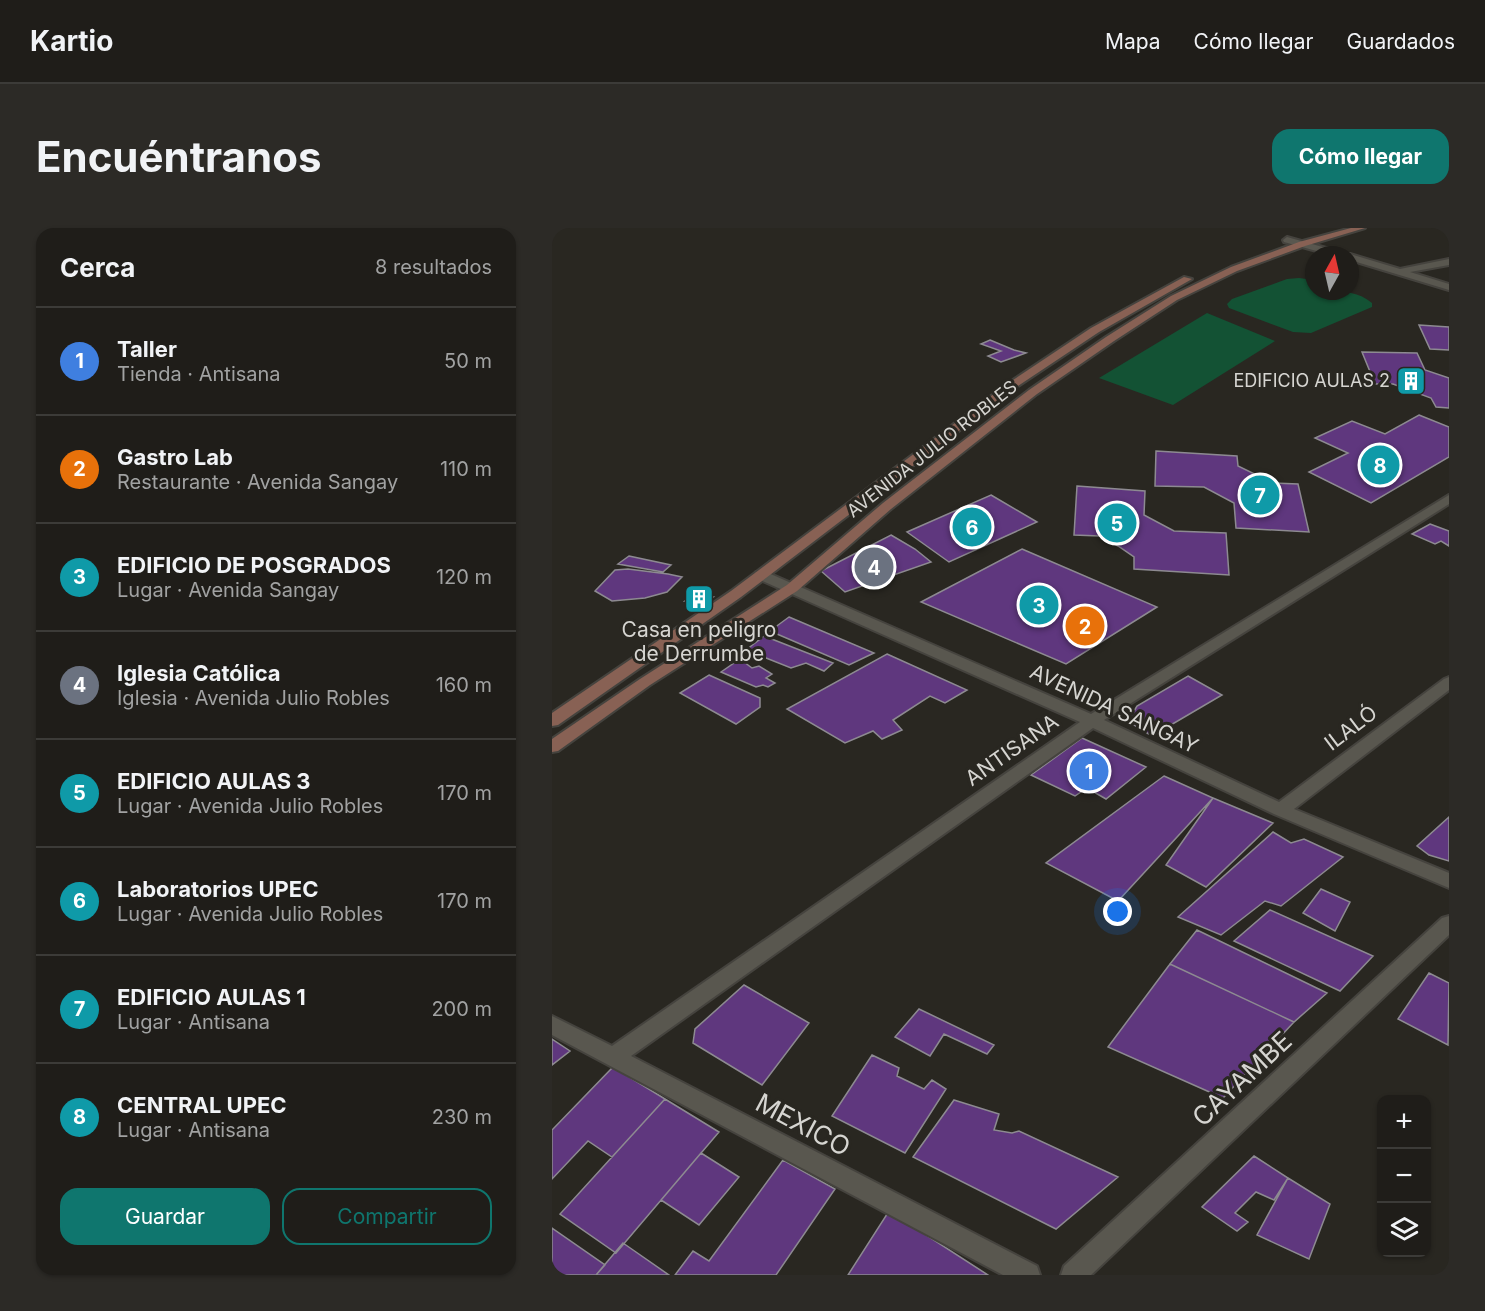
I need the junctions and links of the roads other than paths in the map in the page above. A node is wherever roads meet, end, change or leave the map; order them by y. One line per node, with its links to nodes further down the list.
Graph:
1 (1329, 228): 3 (main road, AVENIDA JULIO ROBLES)
2 (1361, 228): 4 (main road, AVENIDA JULIO ROBLES)
3 (1287, 240): 4 (street); 11 (main road, AVENIDA JULIO ROBLES)
4 (1302, 244): 5 (street); 12 (main road, AVENIDA JULIO ROBLES)
5 (1309, 246)
6 (1359, 259): 8 (street)
7 (1449, 261): 8 (street)
8 (1402, 271): 9 (street)
9 (1449, 287)
10 (1449, 499): 15 (street, ANTISANA)
11 (761, 575): 12 (street, AVENIDA SANGAY); 14 (main road, AVENIDA JULIO ROBLES)
12 (792, 588): 15 (street, AVENIDA SANGAY); 16 (main road, AVENIDA JULIO ROBLES)
13 (1449, 682): 17 (street, ILALÓ)
14 (552, 721)
15 (1092, 721): 17 (street, AVENIDA SANGAY); 21 (street, ANTISANA)
16 (552, 747)
17 (1280, 810): 18 (street, AVENIDA SANGAY)
18 (1449, 881)
19 (1449, 923): 23 (street, CAYAMBE)
20 (552, 1026): 21 (street, MEXICO)
21 (613, 1057): 22 (street, MEXICO)
22 (1028, 1275)
23 (1073, 1275)

